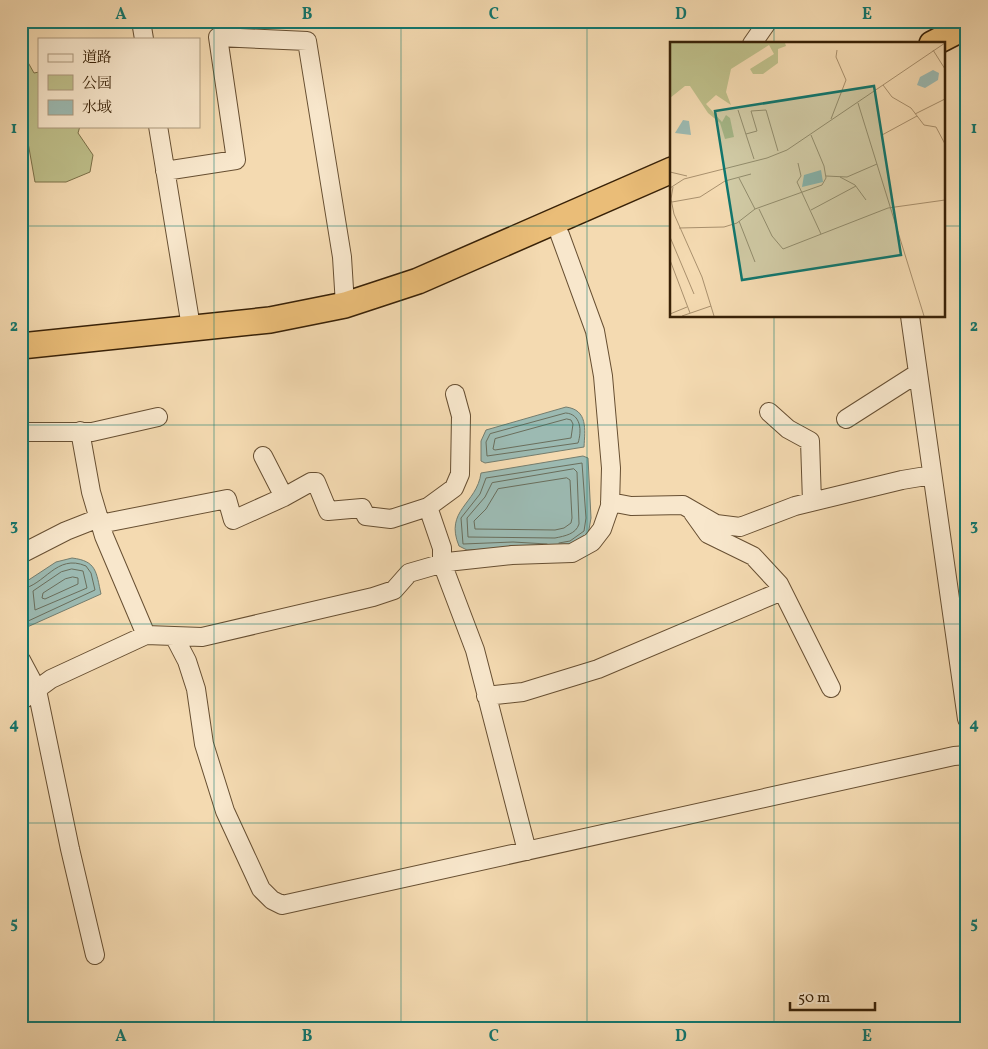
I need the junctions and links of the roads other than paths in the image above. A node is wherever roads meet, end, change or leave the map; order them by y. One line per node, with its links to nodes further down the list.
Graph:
1 (141, 21): 4 (street)
2 (768, 21): 5 (street)
3 (967, 26): 6 (highway)
4 (144, 38)
5 (753, 42)
6 (936, 42)
7 (967, 43): 8 (highway)
8 (946, 53)
9 (158, 128): 10 (street)
10 (165, 171): 14 (street); 16 (street)
11 (670, 171): 14 (highway)
12 (670, 187): 13 (highway)
13 (560, 235): 18 (highway); 29 (street)
14 (345, 305): 16 (highway)
15 (910, 318): 19 (street)
16 (191, 327): 17 (highway)
17 (21, 346)
18 (21, 362)
19 (918, 373): 23 (street); 27 (street)
20 (455, 394): 31 (street)
21 (769, 412): 30 (street)
22 (158, 417): 24 (street)
23 (846, 418)
24 (80, 431): 25 (street); 33 (street)
25 (21, 432)
26 (263, 456): 28 (street)
27 (932, 476): 30 (street); 44 (street)
28 (284, 497): 31 (street); 33 (street)
29 (610, 502): 32 (street); 35 (street)
30 (812, 502): 32 (street)
31 (428, 507): 35 (street)
32 (690, 508): 36 (street)
33 (100, 521): 34 (street); 37 (street)
34 (21, 554)
35 (442, 563): 38 (street); 42 (street)
36 (782, 591): 40 (street); 42 (street)
37 (146, 635): 38 (street); 41 (street)
38 (174, 636): 46 (street)
39 (21, 660): 41 (street)
40 (831, 688)
41 (37, 690): 43 (street); 47 (street)
42 (486, 696): 46 (street)
43 (21, 701)
44 (967, 719)
45 (967, 755): 46 (street)
46 (527, 851)
47 (95, 955)

